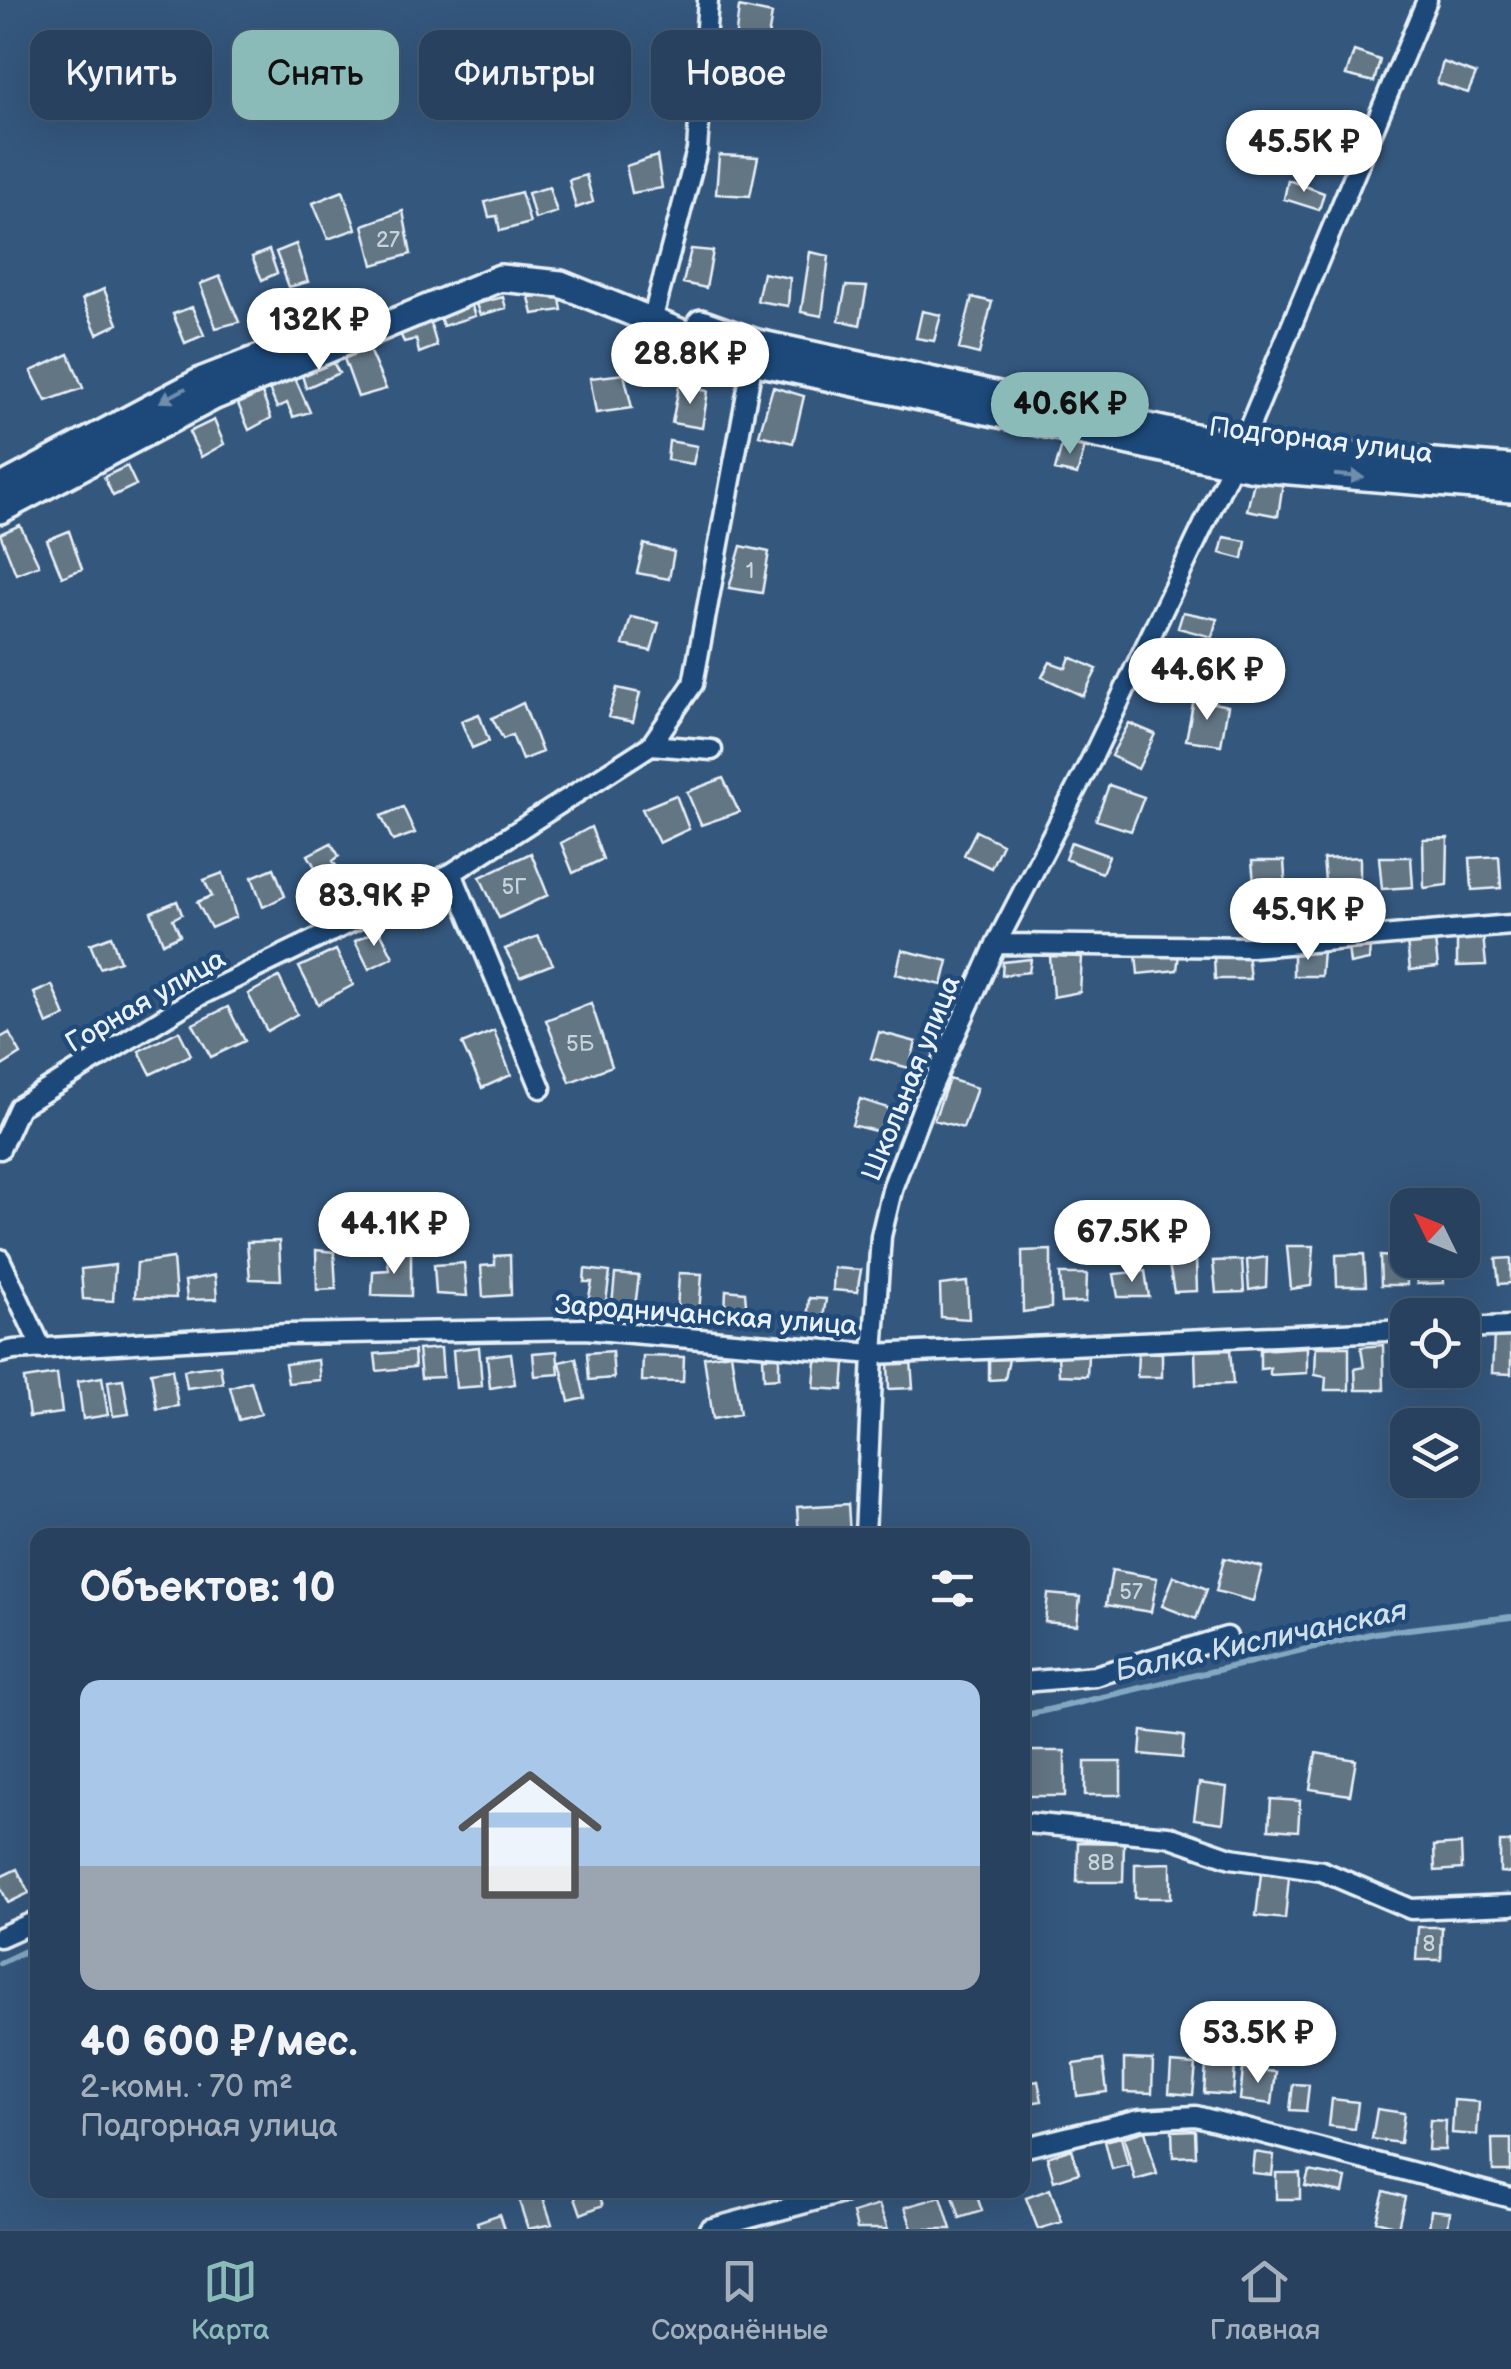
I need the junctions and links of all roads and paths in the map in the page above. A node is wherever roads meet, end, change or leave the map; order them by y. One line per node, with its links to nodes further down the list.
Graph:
1 (708, 0): 3 (street)
2 (1427, 0): 5 (street, Школьная улица)
3 (654, 314): 4 (street, Подгорная улица); 7 (street, one-way to 7); 9 (street)
4 (755, 352): 5 (street, Подгорная улица); 10 (street)
5 (1237, 455): 6 (street, Подгорная улица); 8 (street, Подгорная улица, one-way to 8); 14 (street, Школьная улица)
6 (1511, 468)
7 (0, 488)
8 (1511, 489)
9 (0, 510)
10 (651, 745): 11 (street); 12 (street, Горная улица)
11 (712, 750)
12 (452, 873): 15 (street); 16 (street, Горная улица)
13 (1511, 925): 14 (street)
14 (996, 944): 23 (street, Школьная улица)
15 (541, 1088)
16 (0, 1150)
17 (0, 1259): 21 (street)
18 (1511, 1326): 19 (street)
19 (1480, 1327)
20 (1390, 1331): 23 (street, Зародничанская улица)
21 (42, 1349): 22 (street, Зародничанская улица); 23 (street, Зародничанская улица)
22 (0, 1353)
23 (873, 1354): 24 (street, Школьная улица)
24 (864, 1528)
25 (1226, 1637): 26 (street)
26 (1030, 1681)
27 (1030, 1822): 28 (street)
28 (1511, 1905)
29 (30, 1924): 30 (street)
30 (0, 1937)
31 (1030, 2146): 33 (street)
32 (821, 2198): 34 (street)
33 (1511, 2198)
34 (779, 2208): 35 (street); 36 (street)
35 (710, 2229)
36 (785, 2229)

